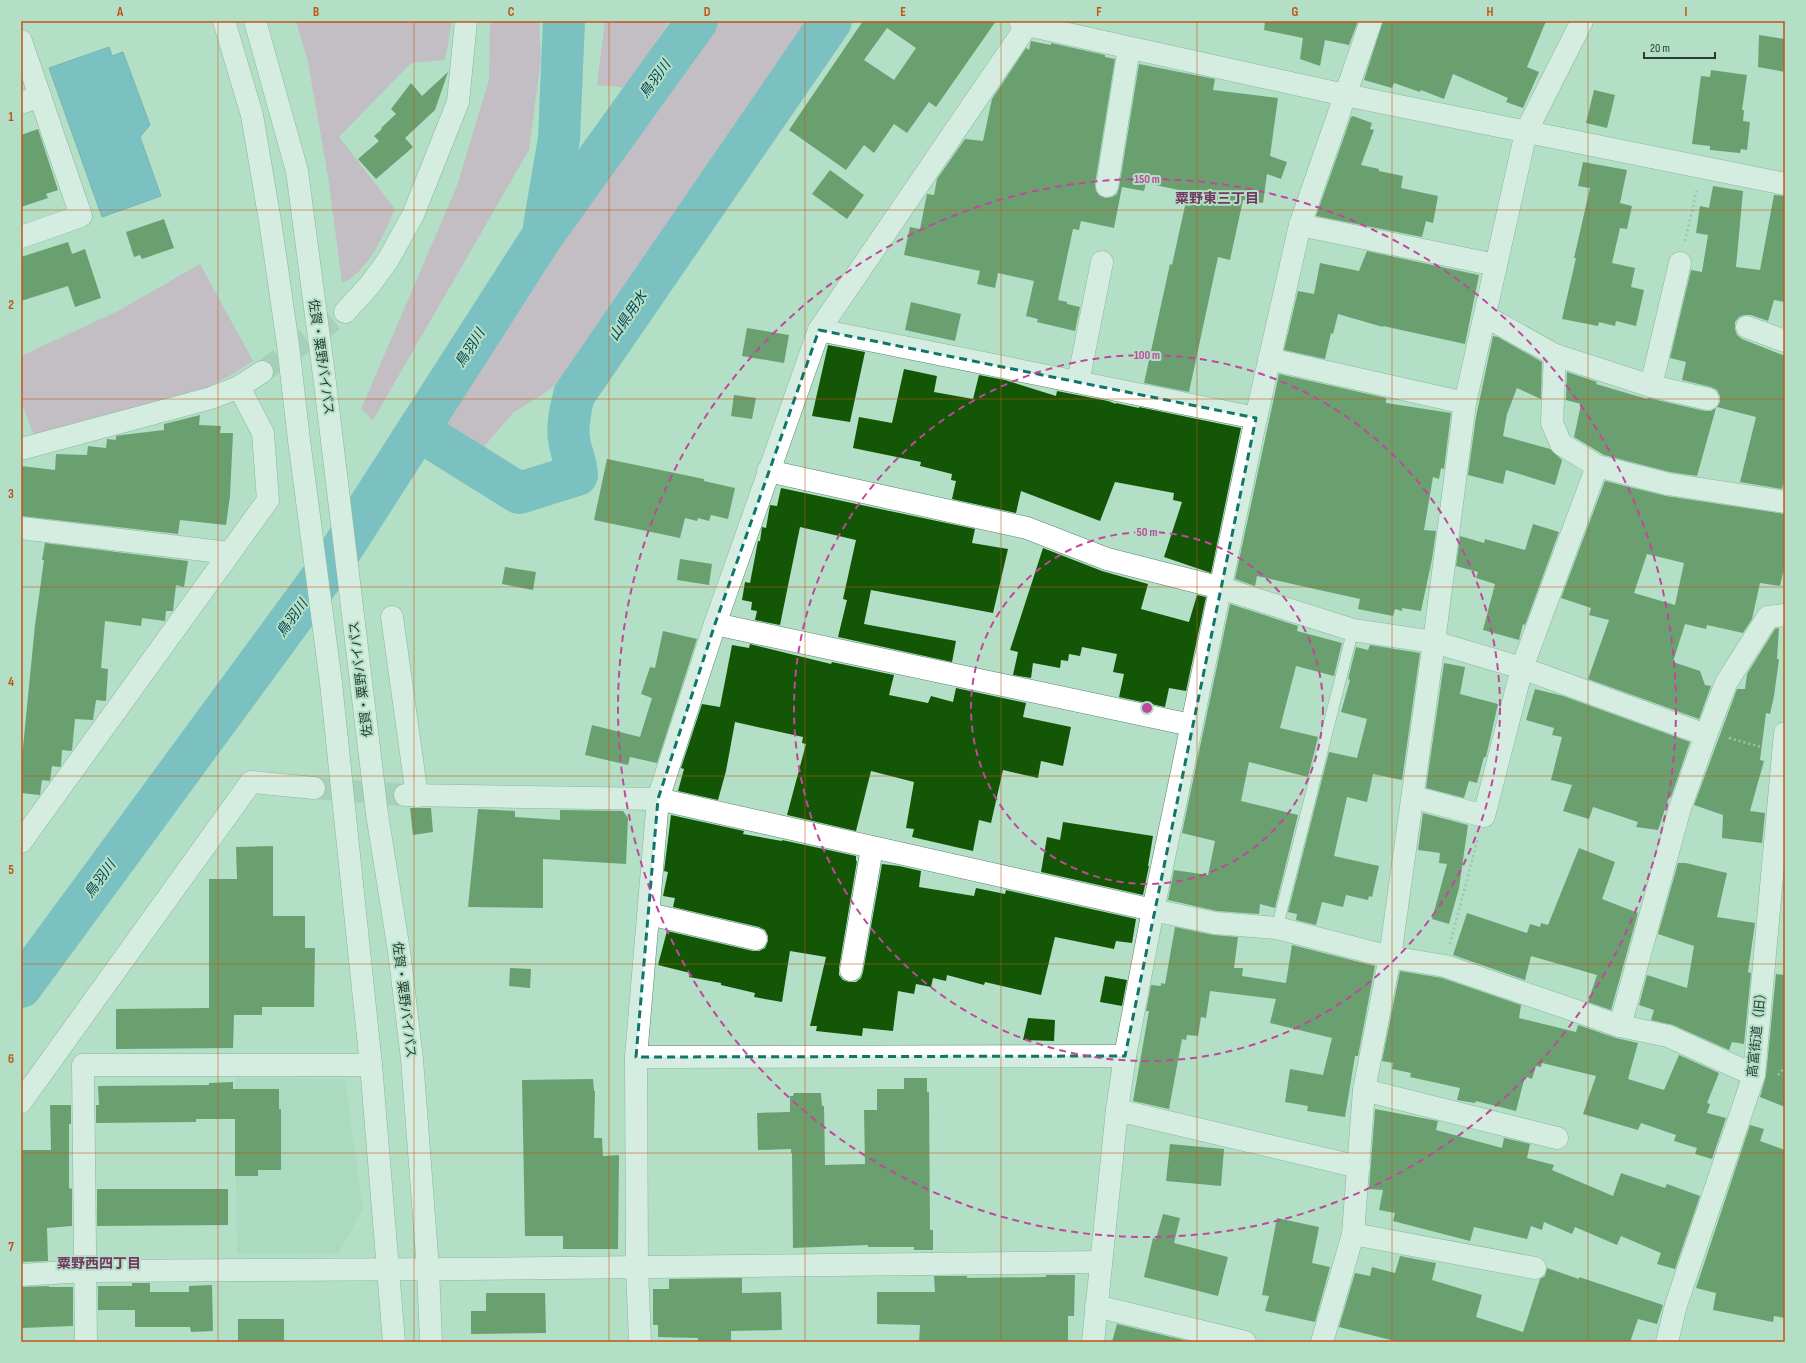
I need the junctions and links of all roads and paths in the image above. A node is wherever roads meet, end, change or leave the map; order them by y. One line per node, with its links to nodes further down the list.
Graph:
1 (224, 21): 68 (main road)
2 (255, 21): 80 (main road, 佐賀・粟野バイパス)
3 (466, 21): 20 (main road)
4 (1371, 21): 9 (main road)
5 (1582, 21): 11 (main road)
6 (1026, 22): 8 (main road); 23 (main road)
7 (21, 41): 10 (main road)
8 (1129, 48): 9 (main road); 14 (main road)
9 (1345, 95): 11 (main road); 15 (main road)
10 (31, 100): 16 (main road)
11 (1526, 132): 12 (main road); 19 (main road)
12 (1702, 168): 13 (main road); 18 (path)
13 (1785, 184)
14 (1107, 186)
15 (1300, 225): 19 (main road); 26 (main road)
16 (21, 237)
17 (1102, 262): 28 (main road)
18 (1680, 263): 29 (main road)
19 (1496, 265): 21 (main road)
20 (345, 312)
21 (1485, 316): 25 (main road); 32 (main road)
22 (1747, 327): 24 (main road)
23 (819, 330): 28 (main road); 36 (main road)
24 (1785, 341)
25 (1555, 355): 29 (main road); 35 (main road)
26 (1269, 359): 32 (main road); 33 (main road)
27 (262, 372): 30 (main road)
28 (1078, 382): 33 (main road)
29 (1651, 386): 31 (main road)
30 (238, 387): 34 (main road); 39 (main road)
31 (1708, 399)
32 (1464, 403): 45 (main road)
33 (1256, 418): 40 (main road)
34 (21, 449)
35 (1597, 466): 37 (main road); 46 (main road)
36 (768, 471): 40 (main road); 43 (main road)
37 (1785, 502)
38 (21, 528): 39 (main road)
39 (229, 553): 54 (main road)
40 (1221, 588): 44 (main road); 47 (main road)
41 (1785, 615): 48 (main road)
42 (392, 617): 52 (main road)
43 (715, 624): 47 (main road); 52 (main road)
44 (1353, 630): 45 (main road); 58 (lane)
45 (1434, 642): 46 (main road); 51 (main road)
46 (1522, 668): 48 (main road); 53 (main road)
47 (1191, 725): 56 (main road)
48 (1707, 733): 49 (path); 63 (main road)
49 (1784, 743): 69 (main road, 高富街道（旧）)
50 (314, 788): 64 (main road)
51 (1413, 797): 53 (main road); 60 (main road)
52 (658, 799): 55 (main road); 57 (main road)
53 (1484, 816): 61 (path)
54 (21, 842)
55 (872, 848): 56 (main road); 62 (main road)
56 (1153, 910): 58 (main road); 65 (main road)
57 (649, 914): 59 (main road); 66 (main road)
58 (1277, 928): 60 (main road)
59 (756, 939)
60 (1390, 958): 61 (main road); 70 (main road)
61 (1445, 966): 63 (main road)
62 (851, 970)
63 (1620, 1026): 69 (main road)
64 (69, 1034): 67 (main road); 71 (main road)
65 (1126, 1056): 66 (main road); 72 (main road)
66 (636, 1057): 77 (main road)
67 (83, 1065): 68 (main road); 81 (main road)
68 (371, 1065): 79 (main road)
69 (1754, 1075): 91 (main road, 高富街道（旧）)
70 (1364, 1090): 73 (main road); 74 (main road)
71 (21, 1102)
72 (1117, 1110): 74 (main road); 76 (main road)
73 (1557, 1138)
74 (1359, 1167): 75 (main road)
75 (1353, 1234): 78 (main road); 90 (main road)
76 (1101, 1262): 77 (main road); 83 (main road)
77 (637, 1267): 80 (main road); 87 (main road)
78 (1535, 1268)
79 (389, 1269): 80 (main road); 81 (main road); 85 (main road)
80 (428, 1269): 86 (main road, 佐賀・粟野バイパス)
81 (85, 1271): 82 (main road); 84 (main road)
82 (21, 1275)
83 (1096, 1306): 88 (main road); 89 (main road)
84 (86, 1342)
85 (394, 1342)
86 (431, 1342)
87 (640, 1342)
88 (1093, 1342)
89 (1245, 1342)
90 (1322, 1342)
91 (1667, 1342)

